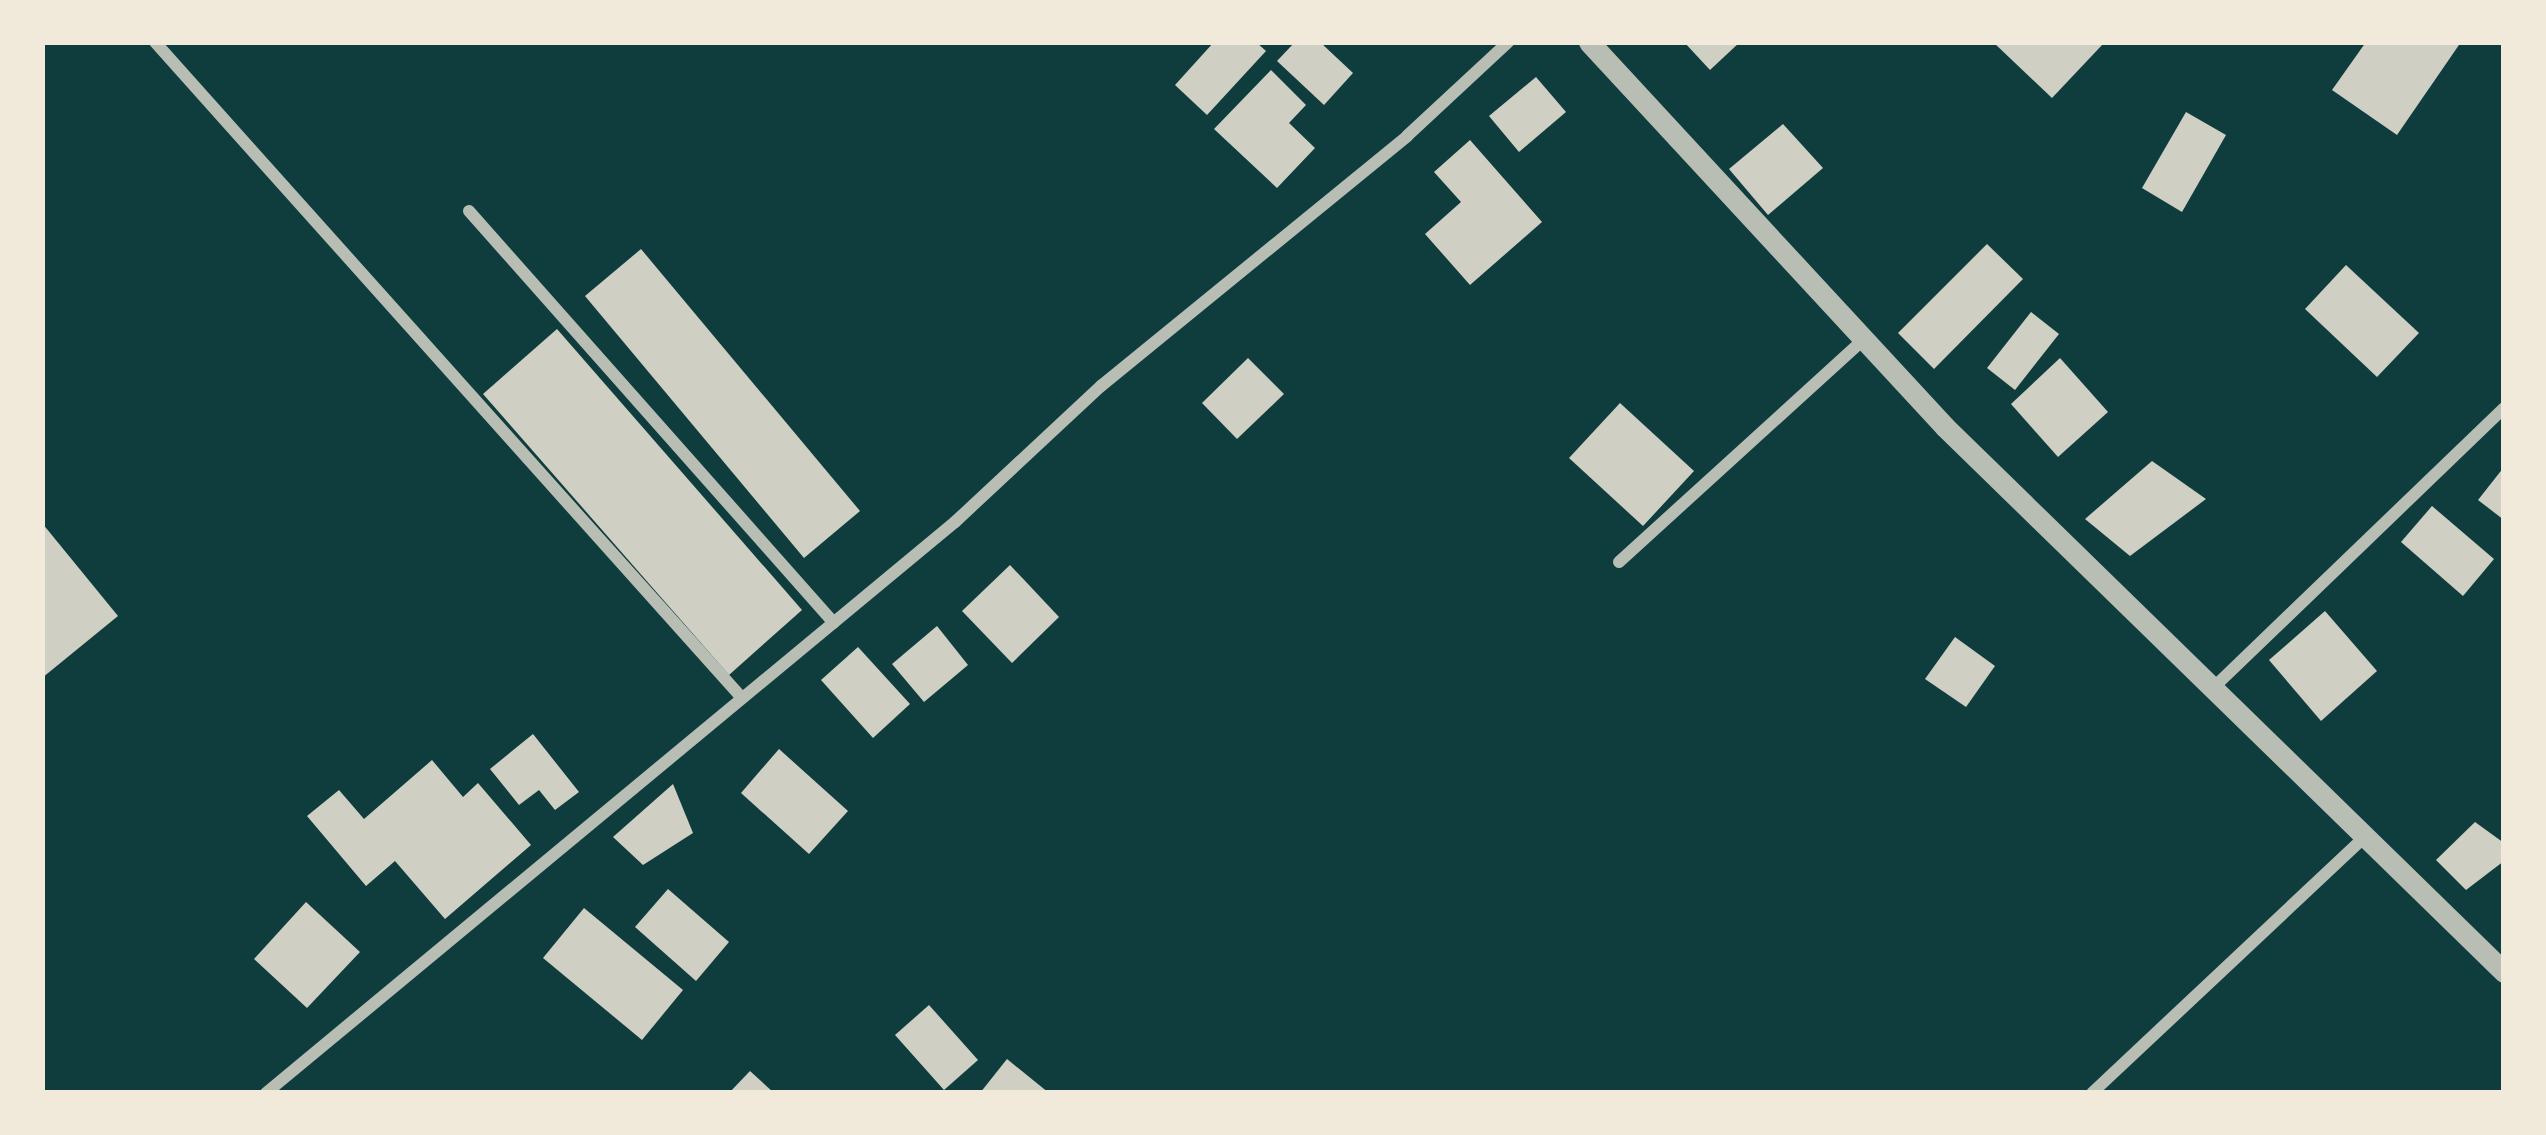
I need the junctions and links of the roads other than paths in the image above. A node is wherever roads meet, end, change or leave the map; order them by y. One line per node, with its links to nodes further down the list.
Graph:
1 (155, 42): 10 (street)
2 (1508, 42): 8 (street)
3 (1588, 42): 5 (street)
4 (470, 211): 8 (street)
5 (1864, 339): 7 (street); 9 (street)
6 (2504, 408): 9 (street)
7 (1619, 562)
8 (834, 623): 10 (street)
9 (2210, 691): 11 (street)
10 (742, 698): 13 (street)
11 (2361, 840): 12 (street); 14 (street)
12 (2504, 972)
13 (266, 1093)
14 (2092, 1093)

